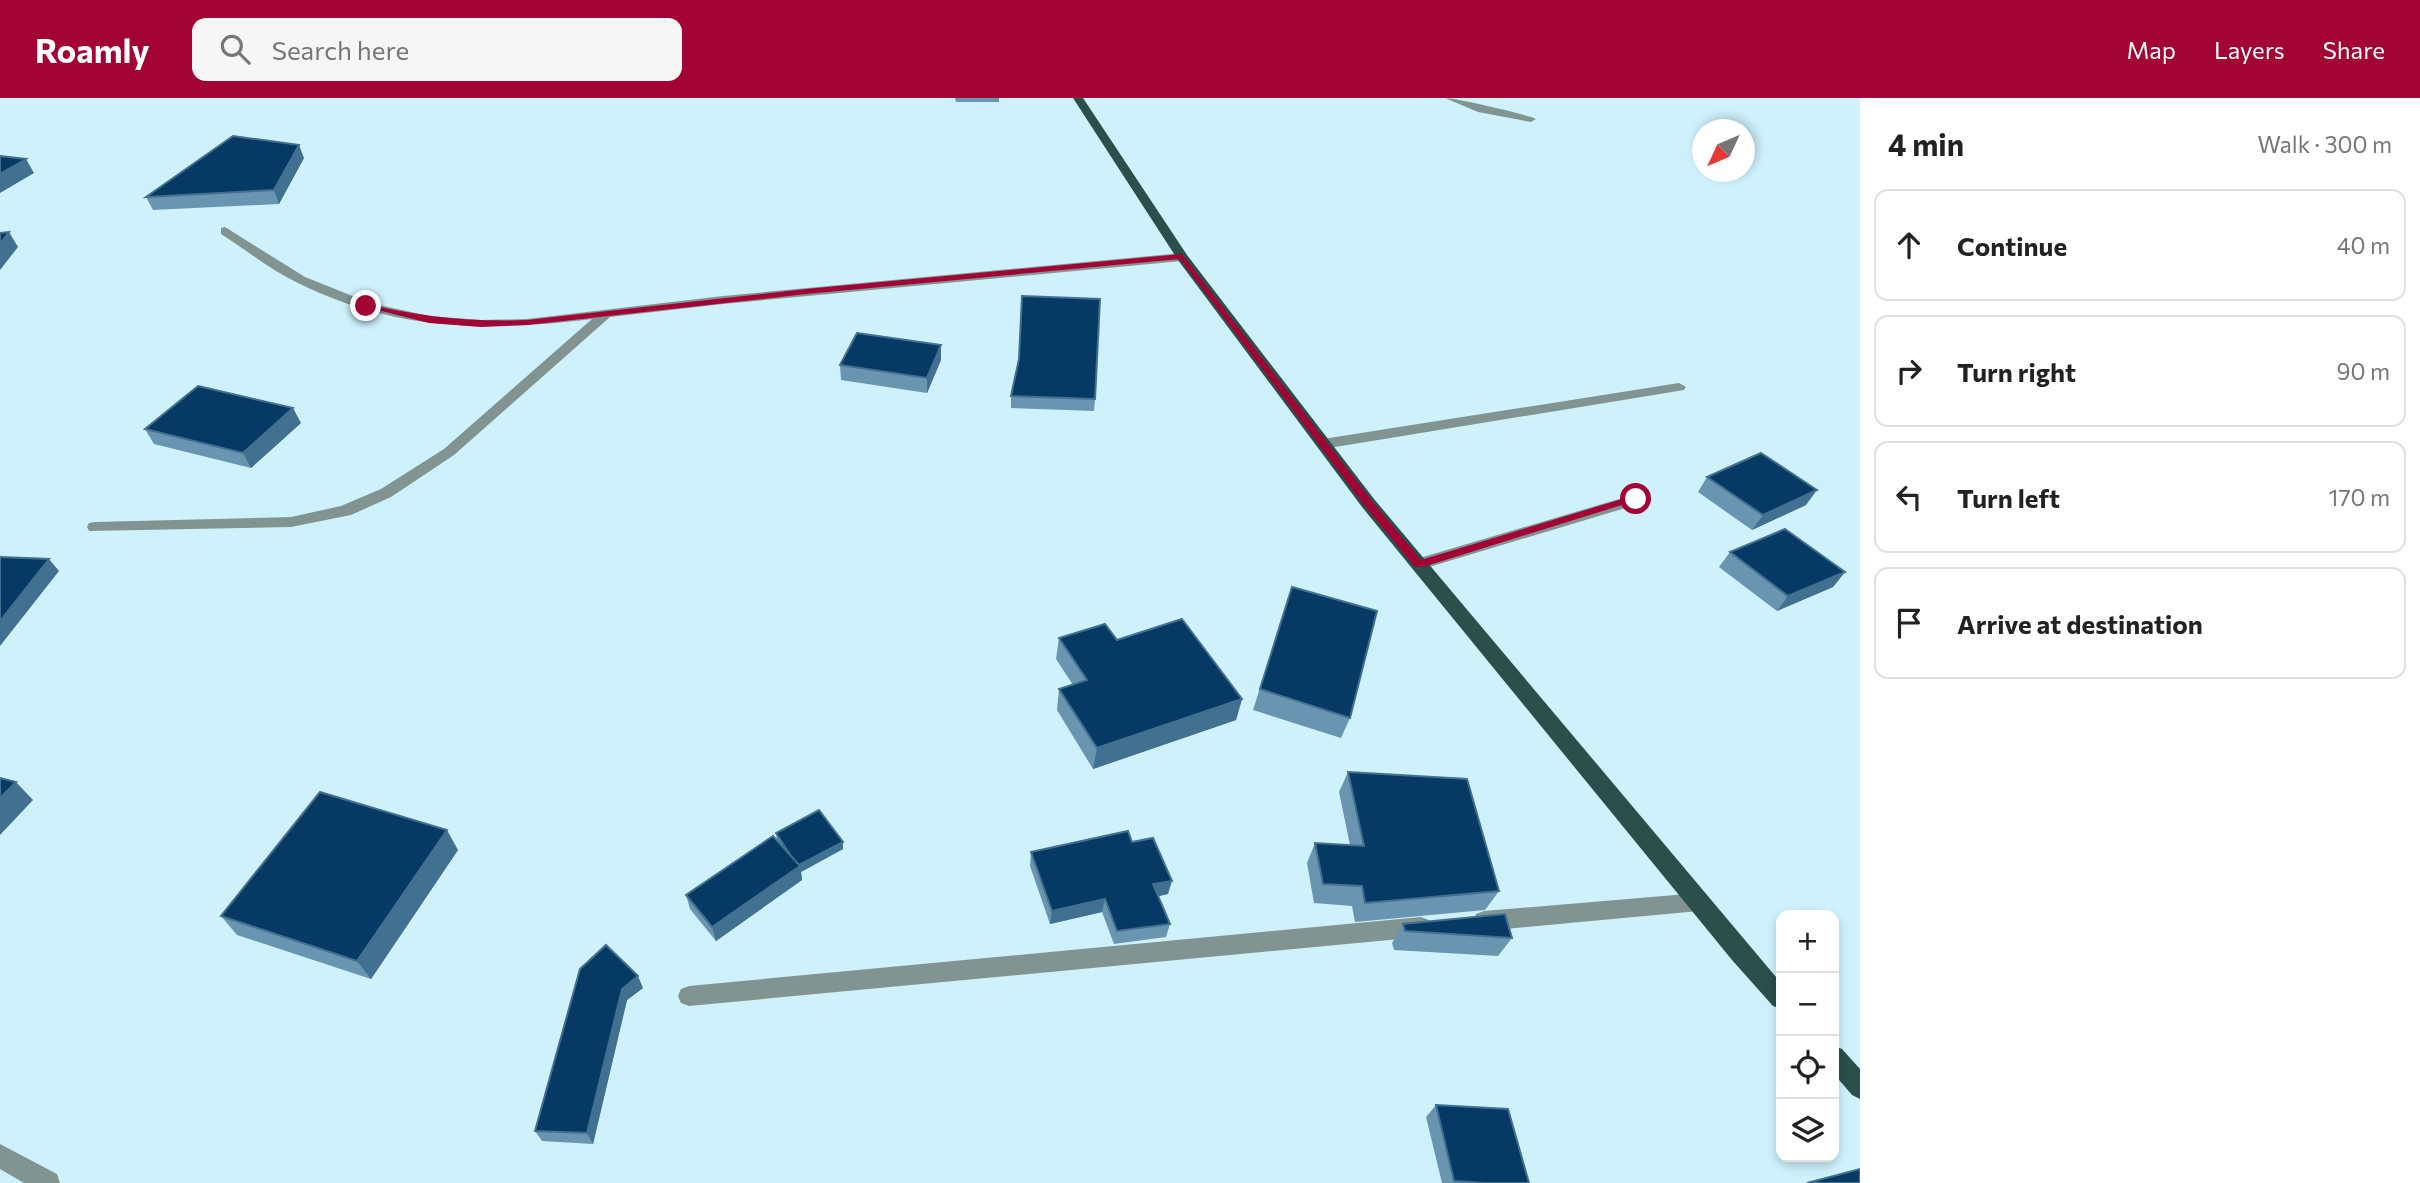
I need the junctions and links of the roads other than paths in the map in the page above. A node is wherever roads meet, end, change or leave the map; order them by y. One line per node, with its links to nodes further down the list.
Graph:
1 (1078, 98): 5 (main road)
2 (1450, 98): 3 (street)
3 (1531, 119)
4 (225, 231): 6 (street)
5 (1182, 257): 6 (street); 8 (main road)
6 (607, 313): 10 (street)
7 (1679, 387): 8 (street)
8 (1323, 444): 11 (main road)
9 (1636, 499): 11 (street)
10 (95, 527)
11 (1419, 564): 12 (main road)
12 (1699, 902): 13 (street); 15 (main road)
13 (1463, 923)
14 (1436, 926): 16 (street)
15 (1776, 993)
16 (689, 996)
17 (1839, 1063): 18 (main road)
18 (1860, 1087)
19 (0, 1156): 20 (street)
20 (48, 1183)

